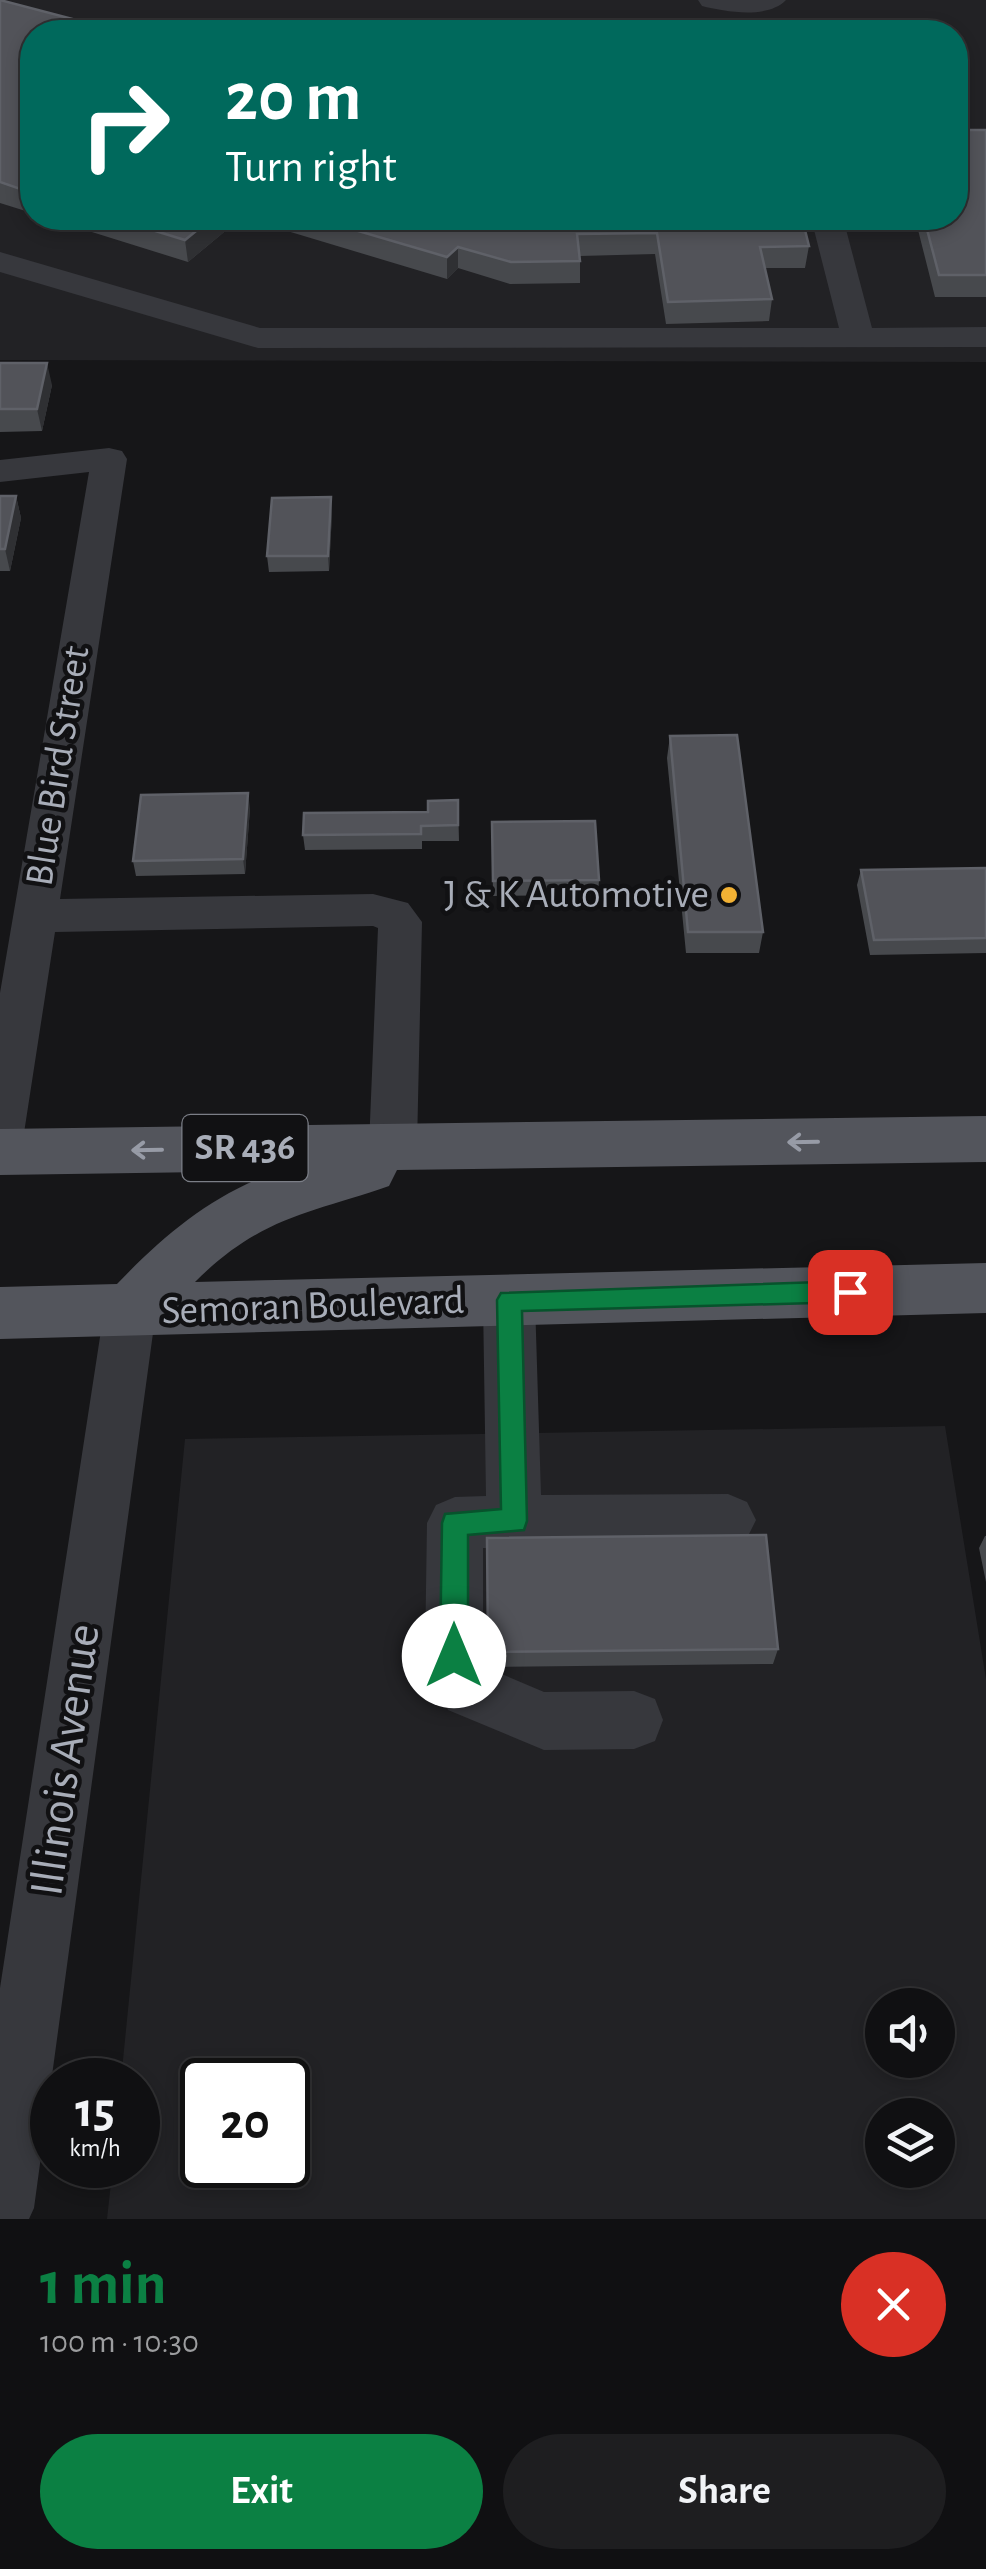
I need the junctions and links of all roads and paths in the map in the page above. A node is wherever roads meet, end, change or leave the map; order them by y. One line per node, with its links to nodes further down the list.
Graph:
1 (772, 0): 2 (street)
2 (722, 7)
3 (831, 230): 5 (street)
4 (0, 262): 5 (street)
5 (858, 338): 6 (street)
6 (986, 338)
7 (0, 470): 8 (street)
8 (107, 473): 9 (street); 10 (street, Blue Bird Street)
9 (0, 480)
10 (34, 916): 11 (street, Blue Bird Street); 14 (street)
11 (12, 974): 12 (street, Blue Bird Street)
12 (0, 1132)
13 (986, 1139): 15 (main road, SR 436, one-way to 15)
14 (393, 1146): 15 (main road, SR 436); 16 (main road, SR 436, one-way to 16)
15 (490, 1146): 19 (main road)
16 (0, 1152)
17 (986, 1288): 18 (main road, Semoran Boulevard)
18 (510, 1300): 19 (main road, Semoran Boulevard); 22 (street)
19 (130, 1311): 20 (main road, Semoran Boulevard); 24 (street, Illinois Avenue)
20 (0, 1313)
21 (728, 1520): 22 (street)
22 (514, 1521): 23 (street)
23 (634, 1720)
24 (0, 2208)

